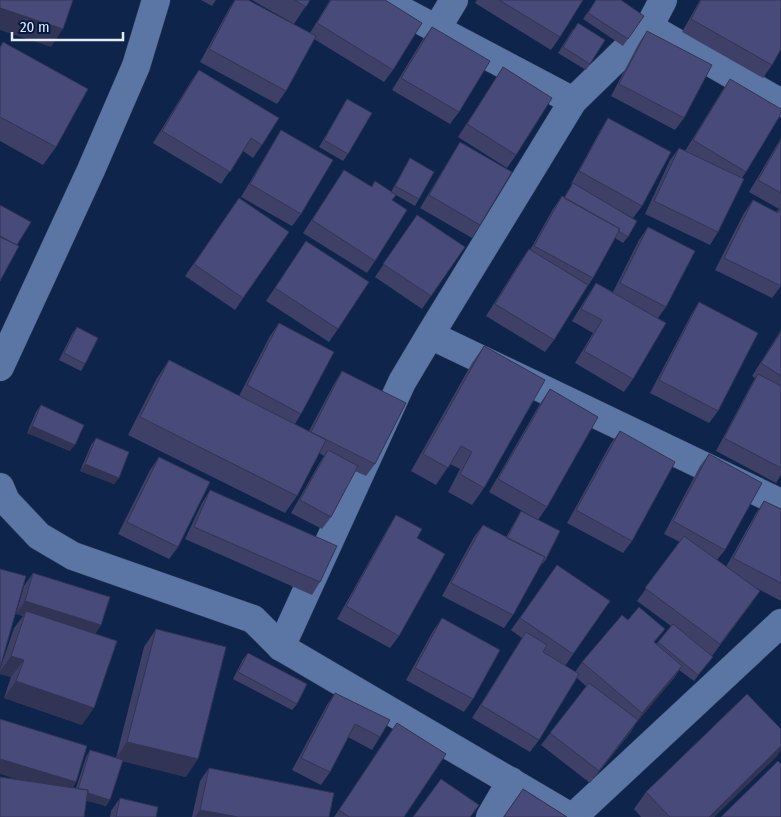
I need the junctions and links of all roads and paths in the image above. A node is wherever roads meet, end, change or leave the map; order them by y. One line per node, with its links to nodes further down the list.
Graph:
1 (156, 0): 10 (street)
2 (382, 0): 6 (street)
3 (454, 0): 6 (street)
4 (663, 0): 5 (street)
5 (649, 27): 7 (street); 8 (street)
6 (436, 30): 7 (street)
7 (574, 101): 9 (street)
8 (781, 103)
9 (430, 335): 12 (street); 14 (street)
10 (0, 367)
11 (0, 487): 14 (street)
12 (781, 503)
13 (781, 623): 17 (street)
14 (280, 647): 15 (street)
15 (511, 781): 16 (street); 17 (street)
16 (490, 817)
17 (572, 817)

